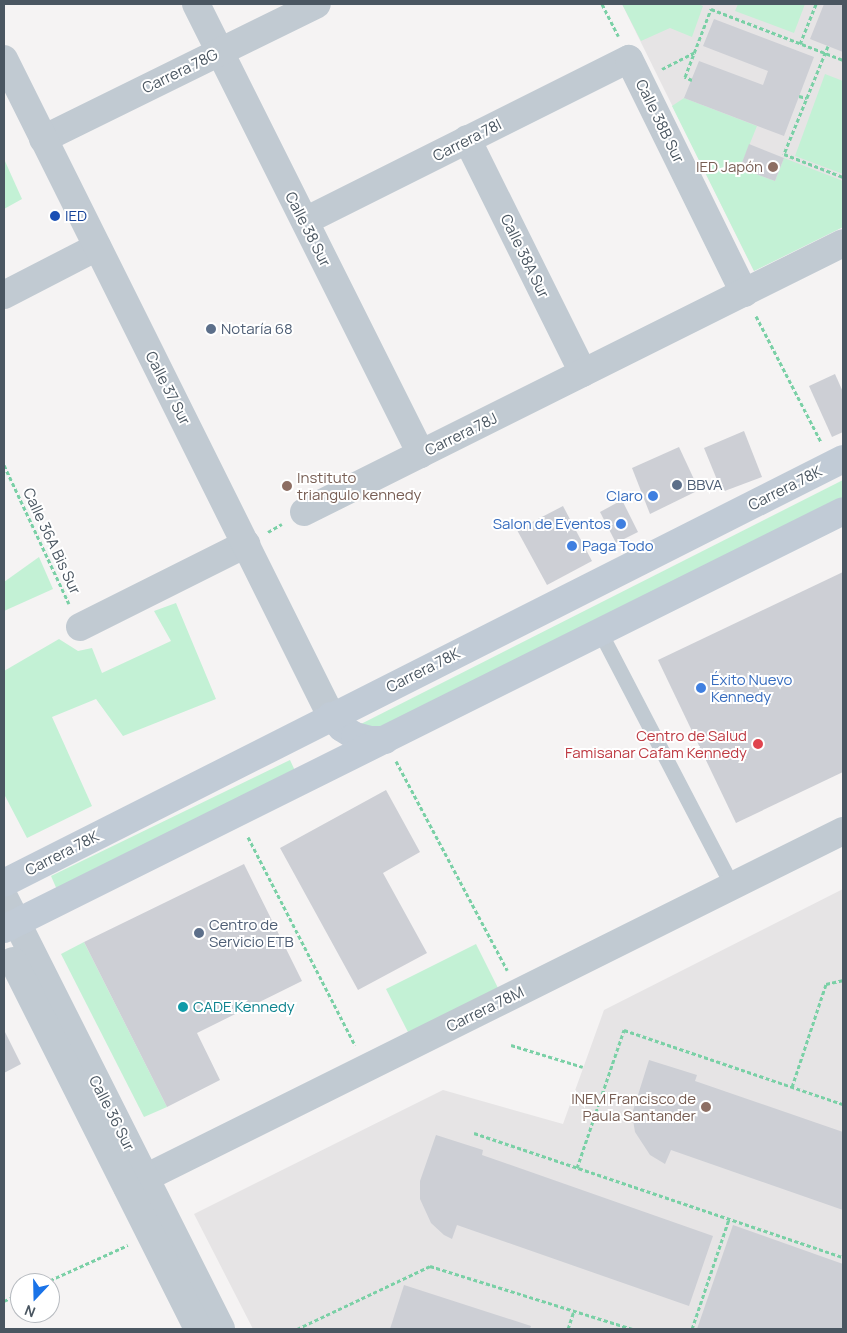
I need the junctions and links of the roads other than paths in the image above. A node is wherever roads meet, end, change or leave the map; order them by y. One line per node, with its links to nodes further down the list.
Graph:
1 (196, 4): 3 (street, Calle 38 Sur)
2 (317, 4): 3 (street, Carrera 78G)
3 (220, 52): 6 (street, Carrera 78G); 8 (street, Calle 38 Sur)
4 (4, 59): 6 (street, Calle 37 Sur)
5 (629, 59): 7 (street, Carrera 78I); 11 (street, Calle 38B Sur)
6 (43, 139): 10 (street, Calle 37 Sur)
7 (468, 139): 8 (street, Carrera 78I); 13 (street, Calle 38A Sur)
8 (304, 221): 14 (street, Calle 38 Sur)
9 (843, 243): 11 (street, Carrera 78J)
10 (97, 247): 12 (street); 18 (street, Calle 37 Sur)
11 (744, 293): 13 (street, Carrera 78J)
12 (4, 296)
13 (583, 373): 14 (street, Carrera 78J)
14 (421, 454): 17 (street, Carrera 78J)
15 (834, 454): 21 (main road, Carrera 78K)
16 (843, 511): 20 (main road)
17 (304, 512)
18 (246, 544): 19 (street); 21 (street, Calle 37 Sur)
19 (80, 627)
20 (600, 632): 22 (main road); 25 (lane)
21 (331, 716): 22 (main road); 24 (main road, Carrera 78K)
22 (389, 747): 27 (main road)
23 (843, 831): 25 (street, Carrera 78M)
24 (4, 883)
25 (732, 886): 28 (street, Carrera 78M)
26 (4, 897): 27 (street, Calle 36 Sur)
27 (8, 931): 28 (street, Calle 36 Sur)
28 (136, 1182): 29 (street, Calle 36 Sur); 30 (street, Calle 36 Sur)
29 (198, 1329)
30 (221, 1329)

